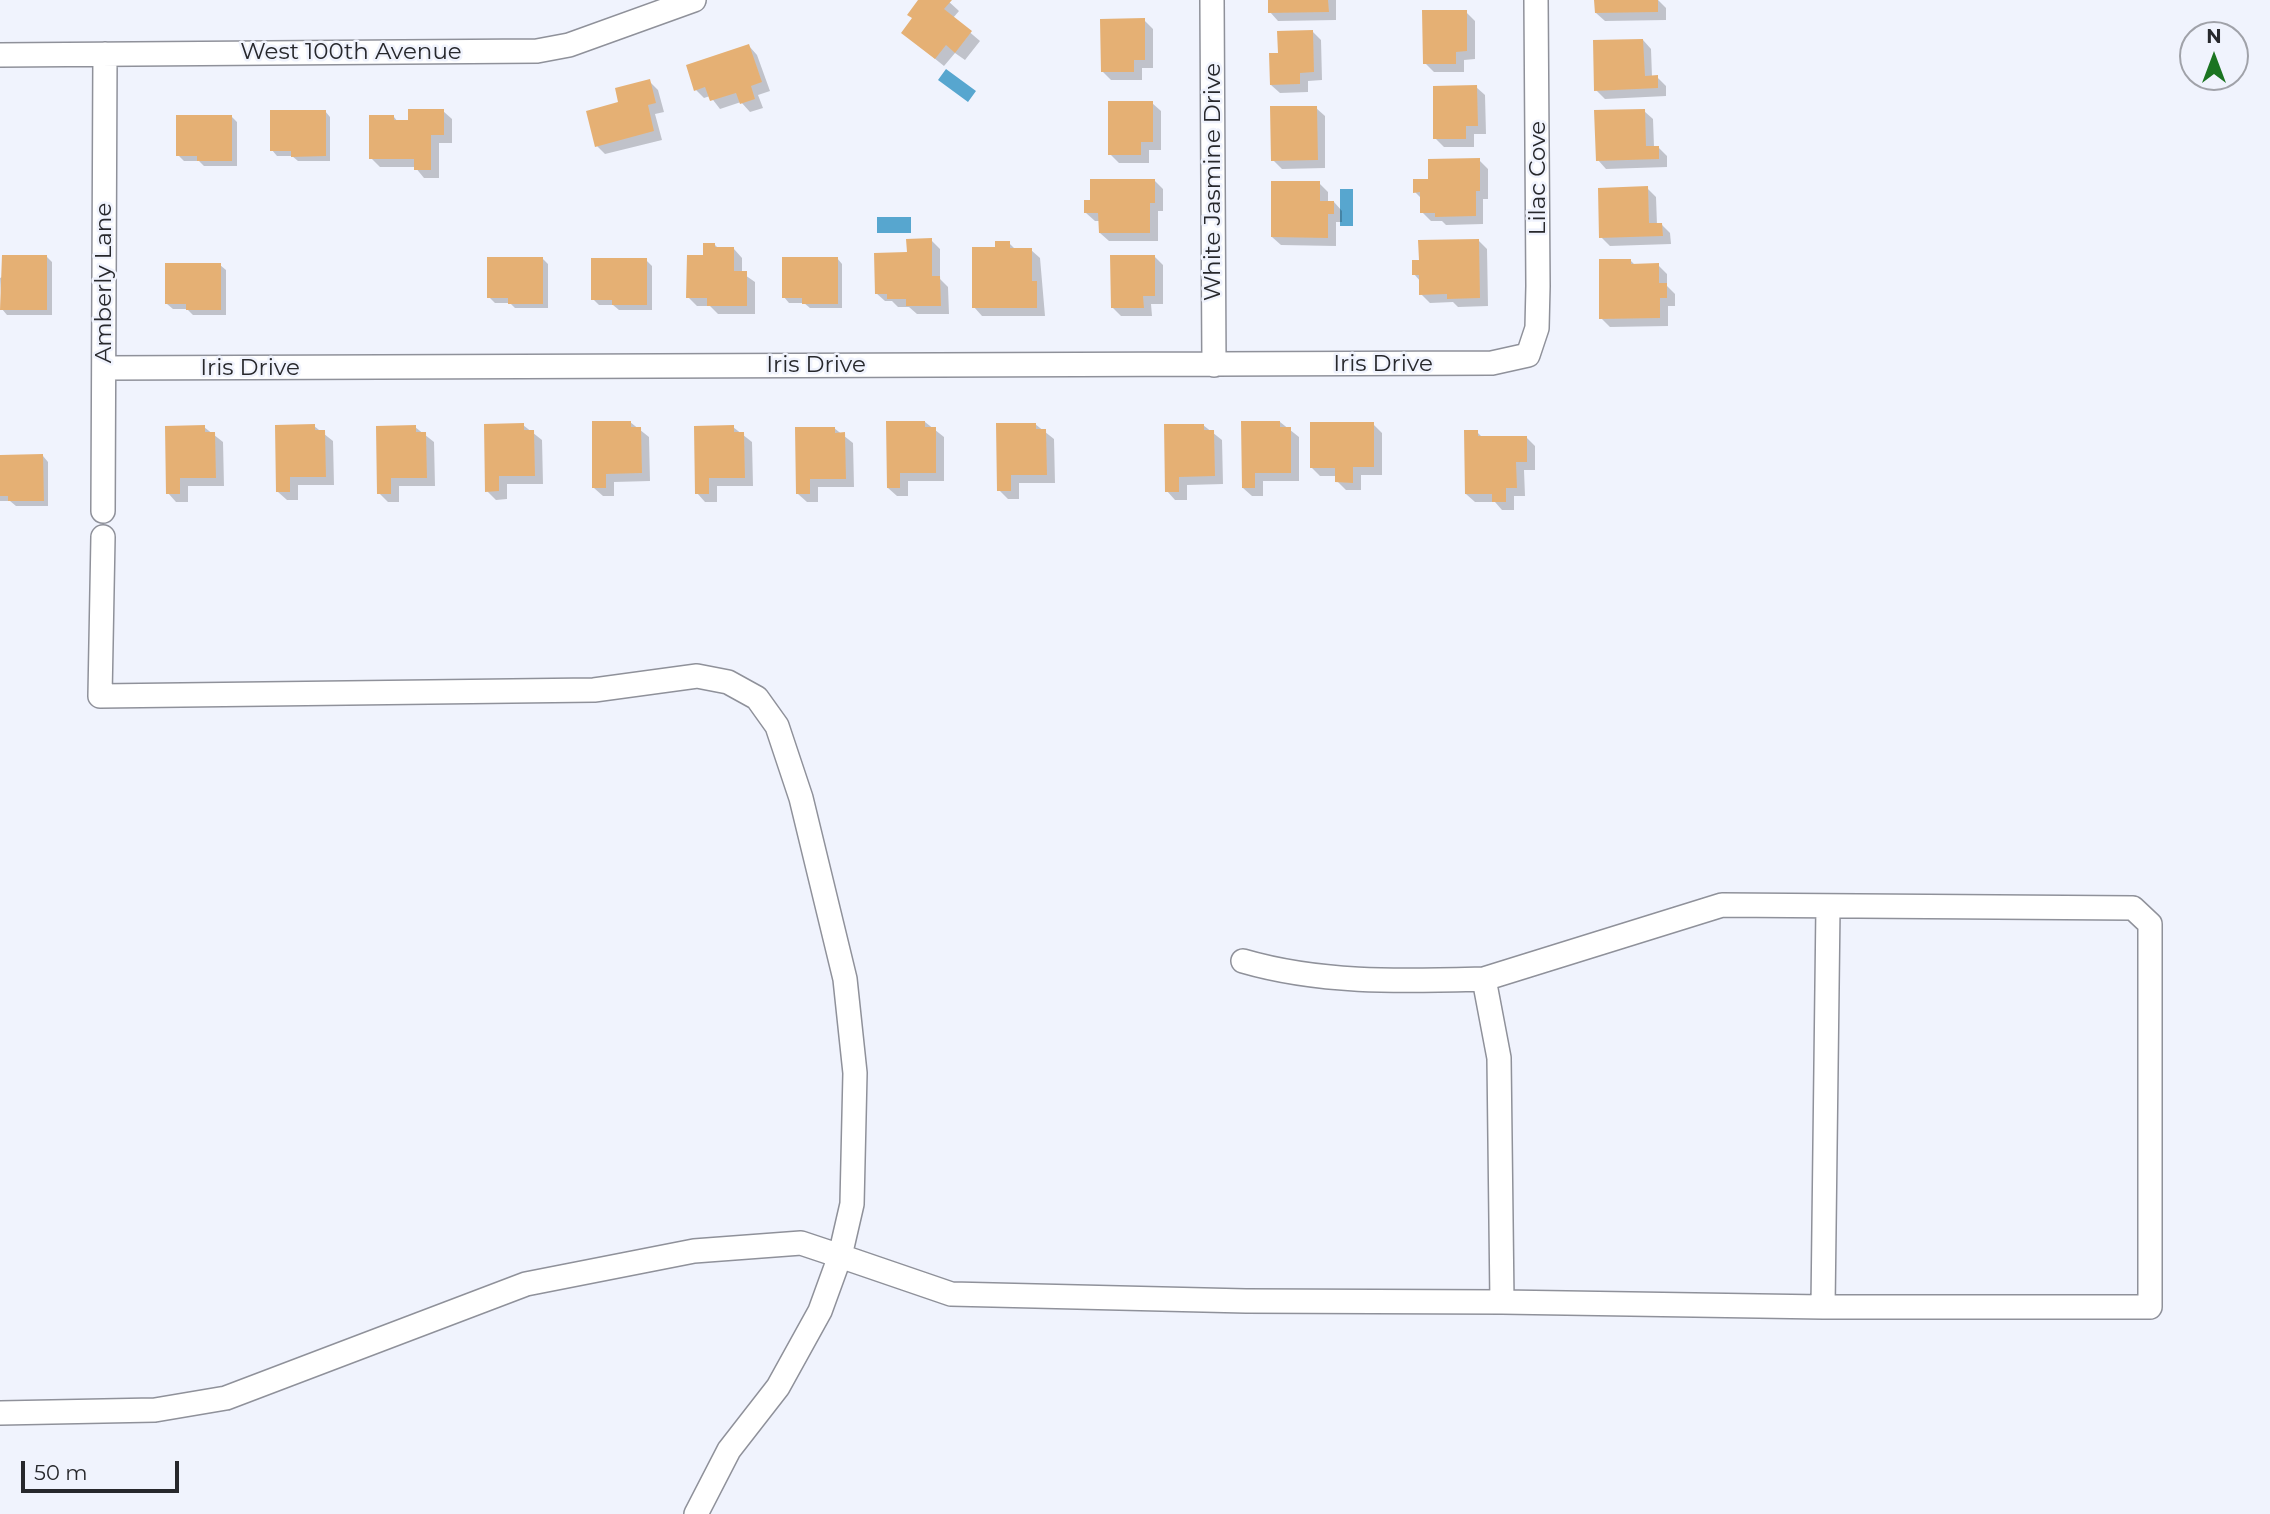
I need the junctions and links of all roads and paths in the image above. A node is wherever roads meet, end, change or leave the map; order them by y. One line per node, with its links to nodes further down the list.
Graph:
1 (694, 0): 4 (street, West 100th Avenue)
2 (1212, 0): 7 (street, White Jasmine Drive)
3 (1536, 0): 6 (street, Lilac Cove)
4 (105, 54): 5 (street, West 100th Avenue); 8 (street, Amberly Lane)
5 (0, 55)
6 (1528, 355): 7 (street, Iris Drive)
7 (1214, 365): 8 (street, Iris Drive)
8 (104, 368): 9 (street, Amberly Lane)
9 (103, 511)
10 (103, 537): 14 (street)
11 (1828, 907): 13 (street); 16 (street); 16 (street)
12 (1243, 961): 13 (street)
13 (1485, 979): 15 (street)
14 (841, 1256): 15 (street); 17 (street); 18 (street)
15 (1502, 1302): 16 (street)
16 (1823, 1307)
17 (0, 1413)
18 (696, 1514)

